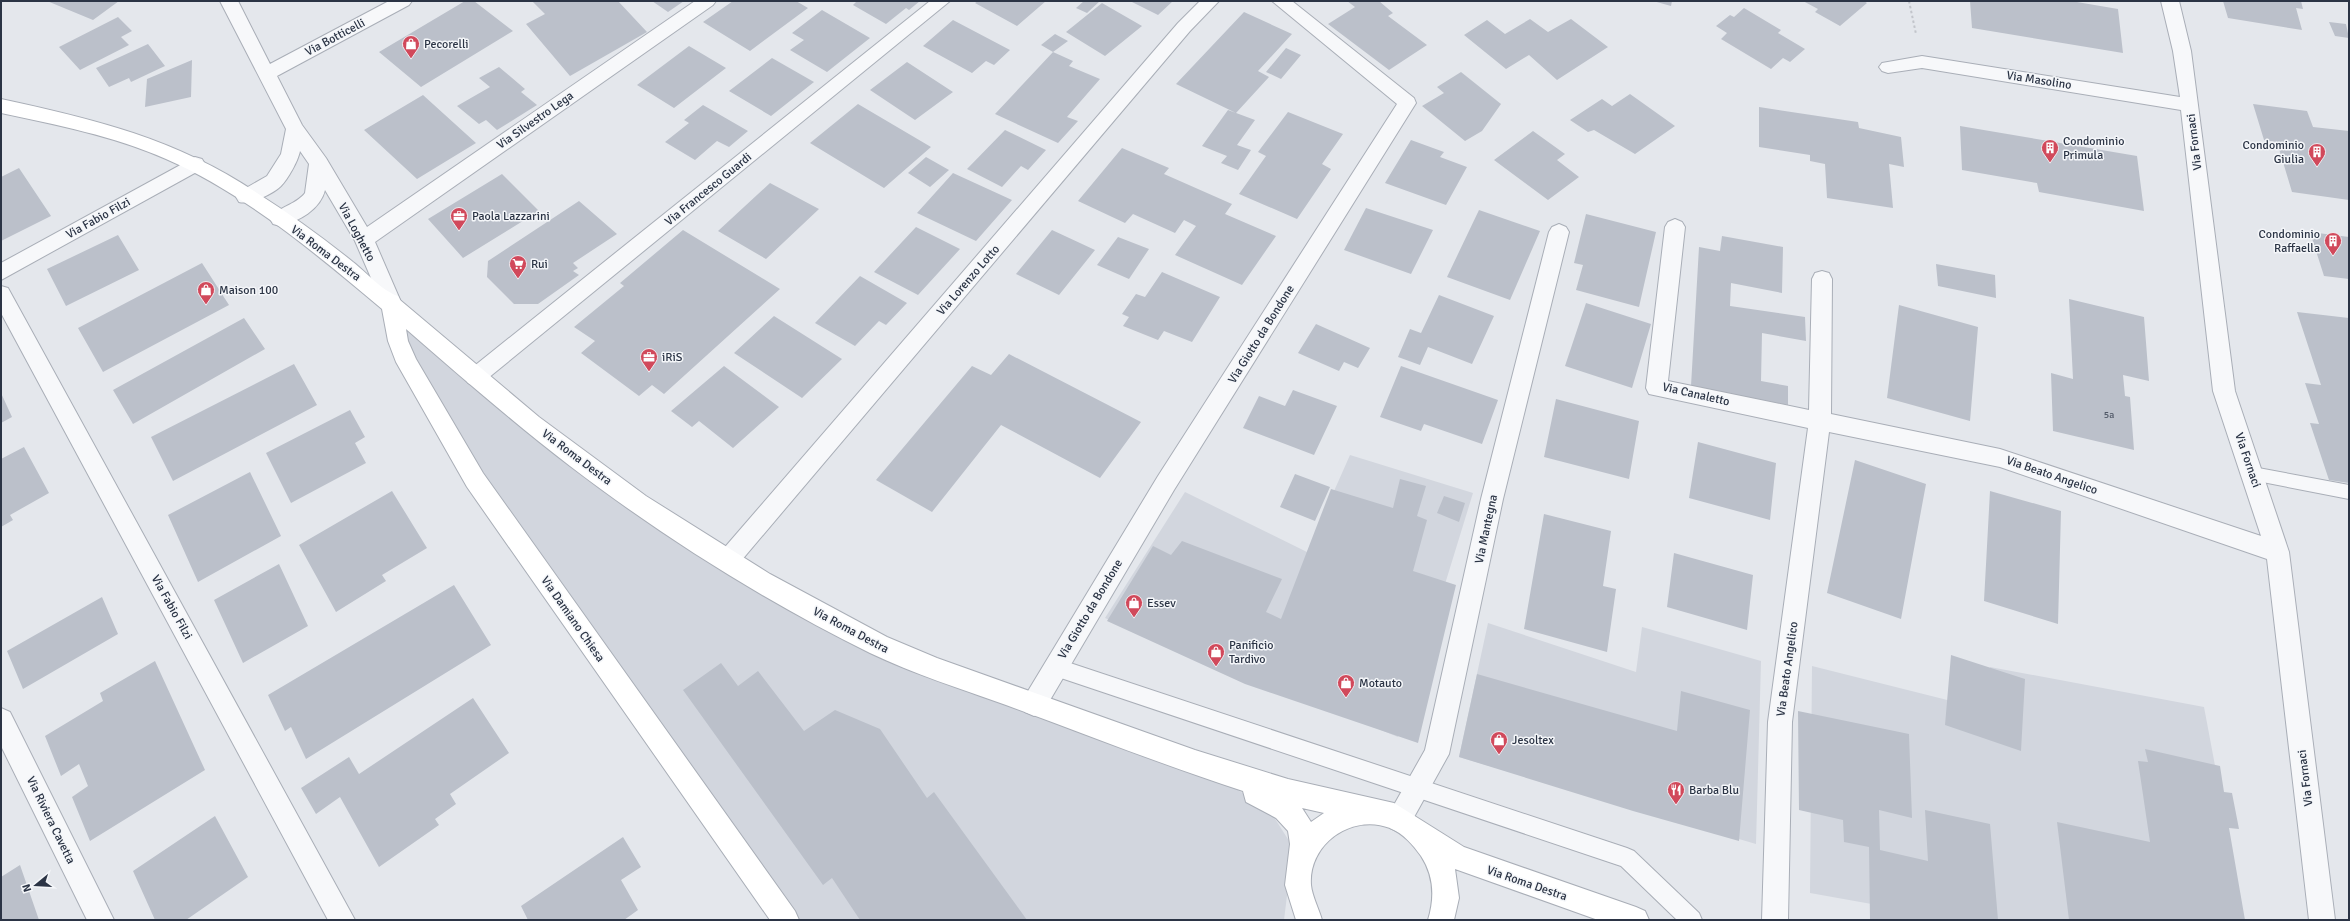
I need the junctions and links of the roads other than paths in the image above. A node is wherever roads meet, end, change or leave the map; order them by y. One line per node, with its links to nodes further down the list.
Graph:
1 (229, 1): 9 (street, Via Loghetto)
2 (404, 1): 9 (street, Via Botticelli)
3 (707, 1): 19 (street, Via Silvestro Lega)
4 (941, 1): 24 (street, Via Francesco Guardi)
5 (1210, 1): 29 (street, Via Lorenzo Lotto)
6 (1281, 1): 30 (street, Via Giotto da Bondone)
7 (2170, 1): 10 (street, Via Fornaci)
8 (1888, 67): 10 (street, Via Masolino)
9 (266, 74): 12 (street, Via Loghetto)
10 (2190, 105): 26 (street, Via Fornaci)
11 (1, 106): 14 (street, Via Roma Destra)
12 (295, 129): 13 (street, Via Loghetto); 15 (street)
13 (319, 163): 16 (street); 19 (street, Via Loghetto)
14 (194, 164): 15 (street, Via Roma Destra); 20 (street, Via Fabio Filzi)
15 (246, 197): 16 (street, Via Roma Destra)
16 (280, 219): 23 (street, Via Roma Destra)
17 (1675, 227): 25 (street, Via Canaletto)
18 (1560, 232): 34 (street, Via Mantegna)
19 (364, 239): 23 (street, Via Loghetto)
20 (1, 272)
21 (1822, 279): 25 (street, Via Beato Angelico)
22 (1, 294): 40 (street, Via Fabio Filzi)
23 (391, 302): 24 (street, Via Roma Destra); 41 (street, Via Damiano Chiesa)
24 (475, 377): 29 (street, Via Roma Destra)
25 (1820, 420): 28 (street, Via Beato Angelico); 45 (street, Via Beato Angelico)
26 (2253, 474): 27 (lane); 28 (street, Via Fornaci)
27 (2349, 492)
28 (2278, 552): 46 (street, Via Fornaci)
29 (727, 561): 31 (street, Via Roma Destra)
30 (1055, 667): 31 (street, Via Giotto da Bondone); 34 (lane)
31 (1034, 704): 33 (street, Via Roma Destra)
32 (1, 720): 39 (street, Via Riviera Cavetta)
33 (1187, 760): 35 (street, Via Roma Destra); 37 (street, Via Roma Destra)
34 (1418, 787): 35 (street, Via Mantegna); 44 (lane)
35 (1391, 816): 36 (street); 37 (street)
36 (1422, 835): 42 (street); 43 (street, Via Roma Destra)
37 (1301, 862): 38 (street)
38 (1301, 912)
39 (101, 920)
40 (342, 920)
41 (786, 920)
42 (1441, 920)
43 (1636, 920)
44 (1692, 920)
45 (1775, 920)
46 (2322, 920)

